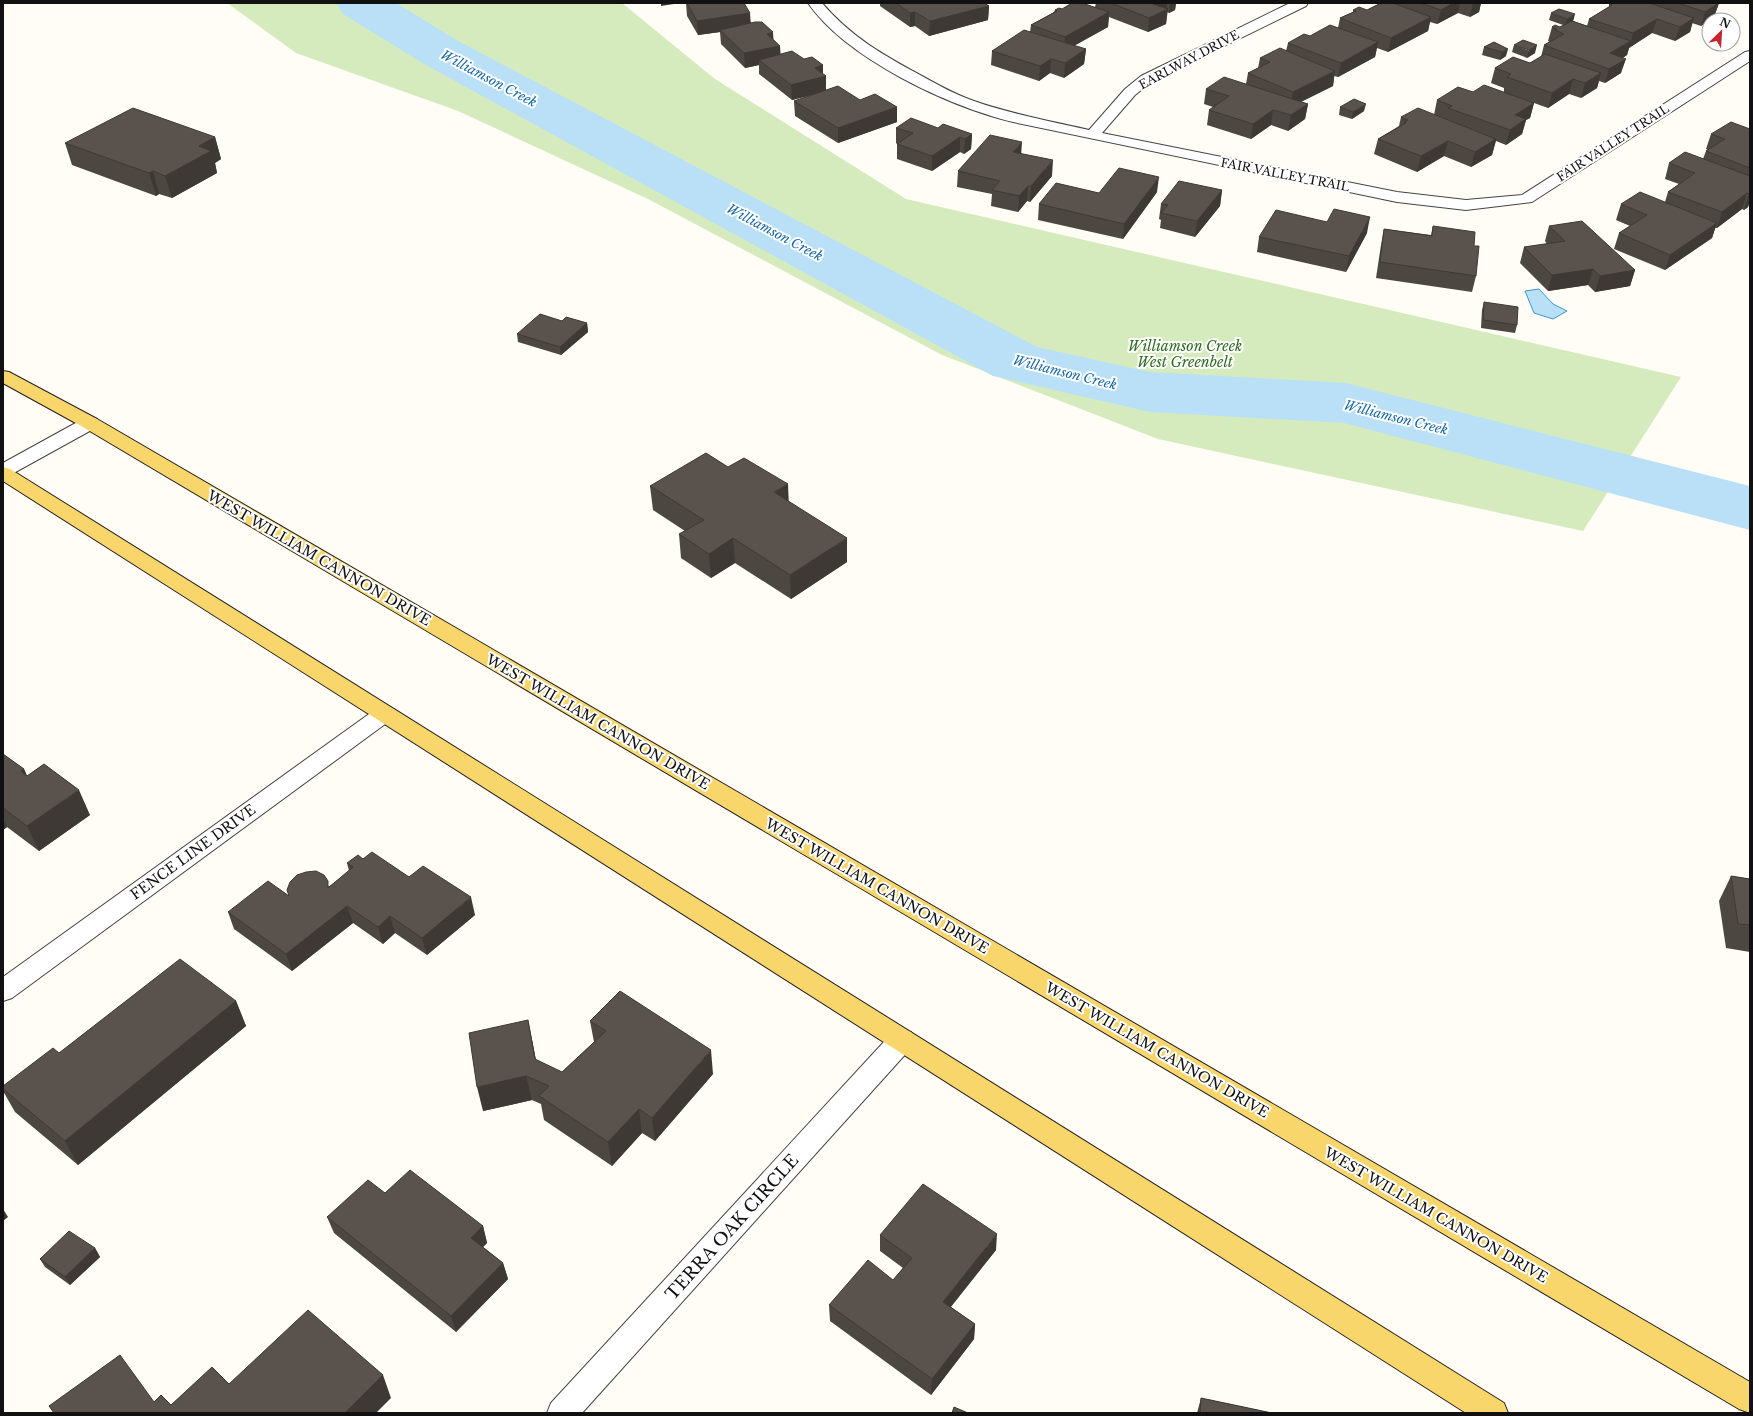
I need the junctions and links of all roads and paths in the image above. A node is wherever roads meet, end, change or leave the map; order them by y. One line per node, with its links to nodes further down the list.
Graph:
1 (814, 3): 4 (street, FAIR VALLEY TRAIL)
2 (1301, 3): 4 (street, EARLWAY DRIVE)
3 (1750, 55): 4 (street, FAIR VALLEY TRAIL)
4 (1092, 135)
5 (3, 376): 6 (main road, WEST WILLIAM CANNON DRIVE)
6 (90, 423): 7 (street); 11 (main road, WEST WILLIAM CANNON DRIVE)
7 (3, 472): 8 (main road)
8 (384, 714): 9 (street, FENCE LINE DRIVE); 10 (main road)
9 (3, 991)
10 (902, 1040): 12 (street, TERRA OAK CIRCLE); 13 (main road)
11 (1750, 1399)
12 (562, 1413)
13 (1493, 1413)

